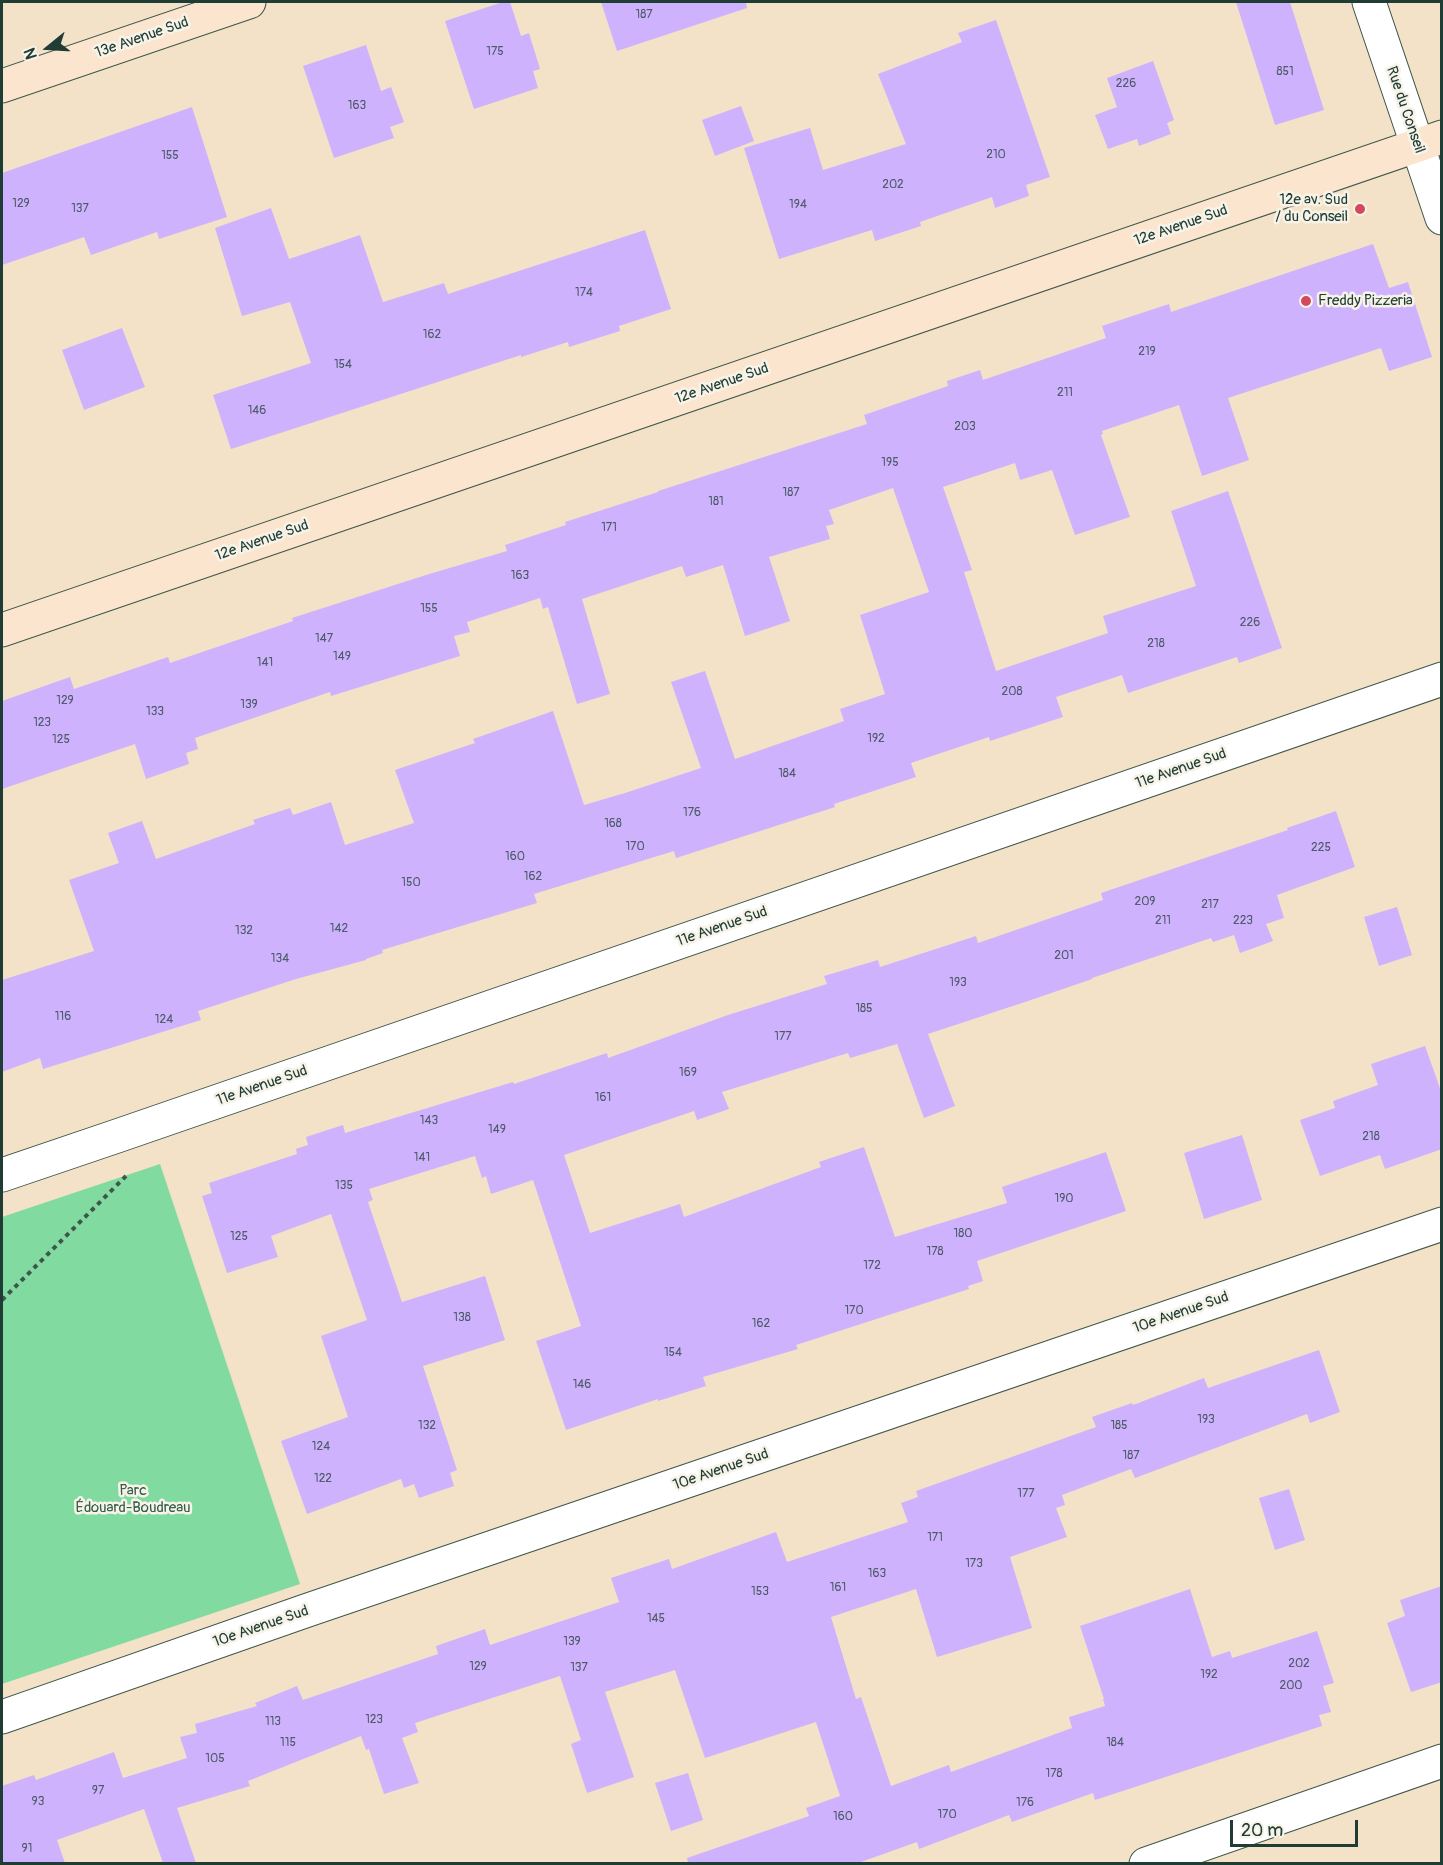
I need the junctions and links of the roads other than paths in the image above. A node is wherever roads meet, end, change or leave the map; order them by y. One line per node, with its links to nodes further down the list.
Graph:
1 (249, 2): 3 (main road, 13e Avenue Sud)
2 (1369, 2): 4 (street, Rue du Conseil)
3 (2, 86)
4 (1429, 142): 5 (street, Rue du Conseil); 6 (main road, 12e Avenue Sud)
5 (1442, 218)
6 (2, 630)
7 (1442, 679): 8 (street, 11e Avenue Sud)
8 (2, 1174)
9 (1442, 1224): 10 (street, 10e Avenue Sud)
10 (2, 1717)
11 (1442, 1761): 12 (street)
12 (1146, 1863)

